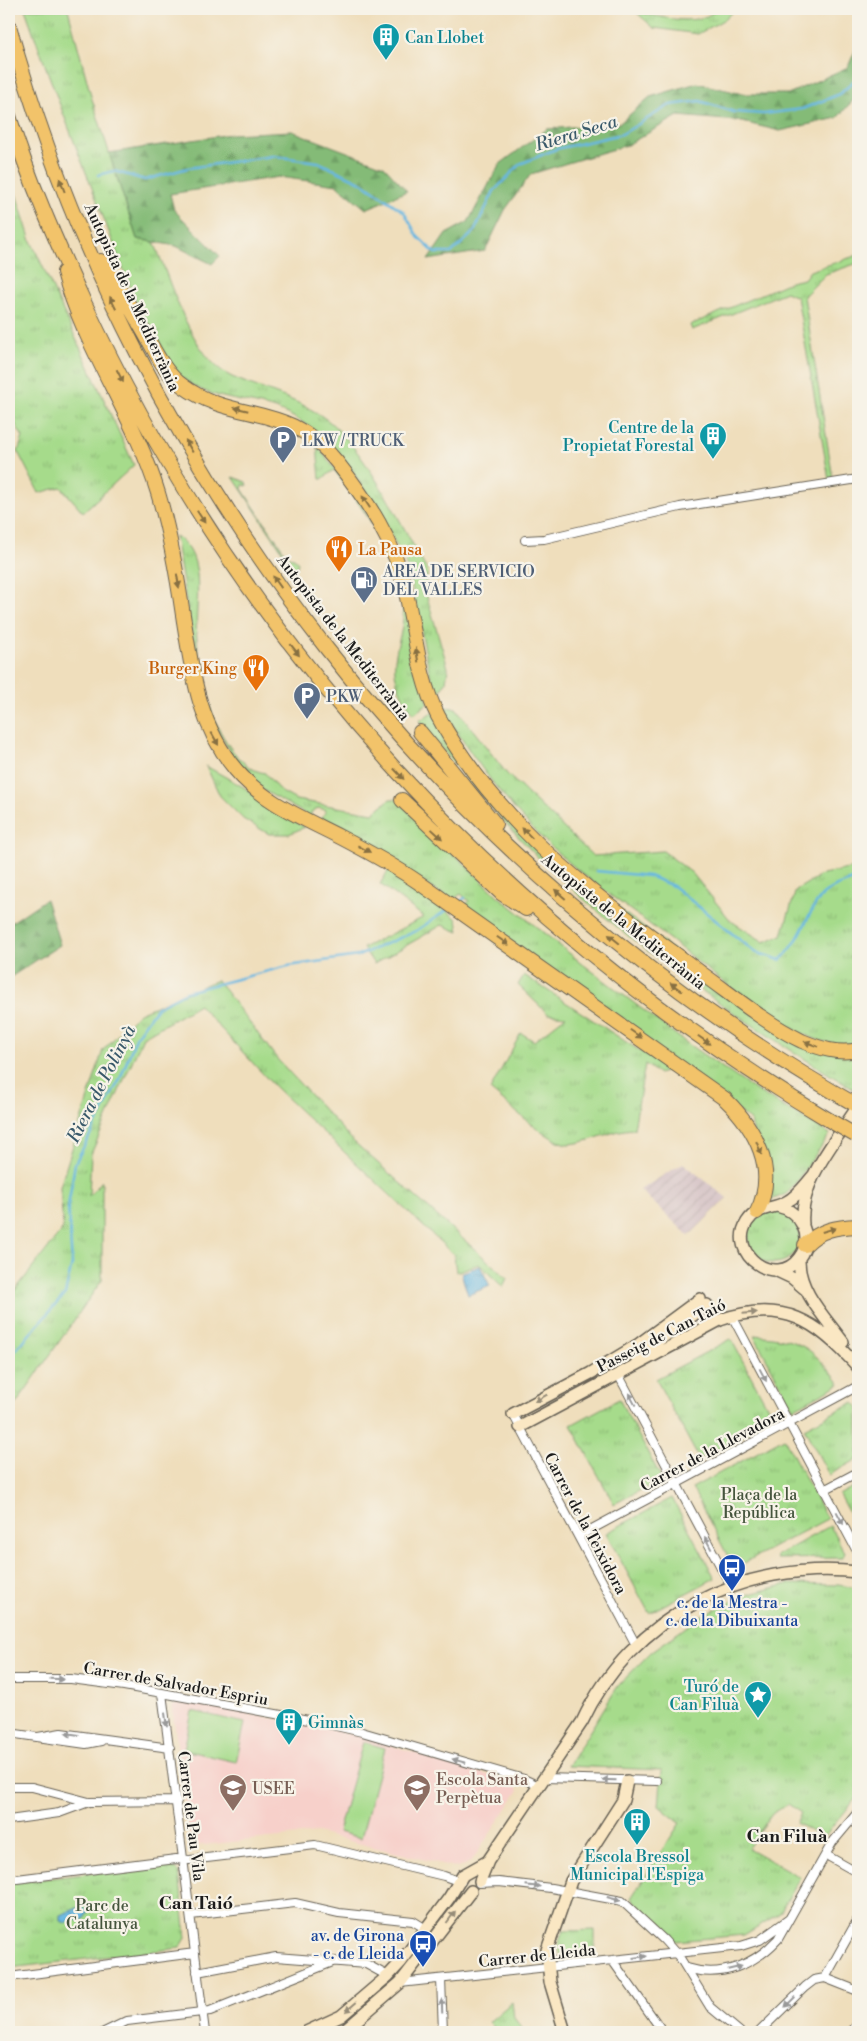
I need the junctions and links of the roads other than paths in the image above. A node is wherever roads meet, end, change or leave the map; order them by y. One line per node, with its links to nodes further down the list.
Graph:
1 (9, 26): 3 (highway, Autopista de la Mediterrània, one-way to 1)
2 (9, 116): 4 (highway)
3 (80, 230): 5 (highway); 11 (highway, Autopista de la Mediterrània, one-way to 3)
4 (55, 237): 12 (highway, one-way to 12); 18 (highway, one-way to 18)
5 (116, 283): 6 (highway); 13 (highway, one-way to 5)
6 (174, 389)
7 (858, 478): 8 (street)
8 (525, 540)
9 (420, 732): 11 (highway)
10 (402, 800): 12 (highway, one-way to 12)
11 (528, 865): 14 (highway, Autopista de la Mediterrània, one-way to 11)
12 (578, 944): 15 (highway, one-way to 15, bridge)
13 (858, 1050)
14 (855, 1104): 16 (main road)
15 (856, 1136)
16 (813, 1176): 17 (main road); 19 (main road)
17 (777, 1206): 18 (main road); 19 (main road)
18 (757, 1212): 23 (main road)
19 (803, 1224): 21 (main road)
20 (858, 1226): 21 (highway, one-way to 20)
21 (805, 1245): 22 (main road)
22 (799, 1259): 23 (main road); 24 (main road)
23 (775, 1270): 24 (main road)
24 (805, 1289): 26 (main road)
25 (732, 1316): 26 (main road, Passeig de Can Taió, one-way to 26); 27 (main road, Passeig de Can Taió); 30 (street, one-way to 30)
26 (858, 1365)
27 (618, 1374): 31 (main road, Passeig de Can Taió); 33 (street, one-way to 27)
28 (858, 1386): 30 (street, Carrer de la Llevadora)
29 (513, 1414): 31 (street, Carrer de la Teixidora); 31 (main road, Passeig de Can Taió, one-way to 29)
30 (789, 1423): 33 (street, Carrer de la Llevadora); 34 (street)
31 (524, 1425): 35 (street, Carrer de la Teixidora)
32 (858, 1472): 34 (street)
33 (676, 1483): 35 (street, Carrer de la Llevadora); 38 (street, one-way to 33)
34 (824, 1490): 36 (street, one-way to 36)
35 (579, 1536): 39 (street, Carrer de la Teixidora)
36 (858, 1553)
37 (858, 1572): 38 (main road)
38 (731, 1586): 39 (main road)
39 (636, 1645): 46 (main road)
40 (9, 1678): 41 (street, Carrer de Salvador Espriu, one-way to 41)
41 (162, 1693): 43 (street, Carrer de Pau Vila, one-way to 43); 46 (street, Carrer de Salvador Espriu, one-way to 41)
42 (9, 1733): 43 (street)
43 (170, 1748): 48 (street, Carrer de Pau Vila)
44 (626, 1780): 45 (street, Carrer de Salvador Espriu); 46 (street, Carrer de Salvador Espriu, one-way to 46); 60 (main road)
45 (657, 1781)
46 (541, 1782): 54 (main road)
47 (9, 1787): 49 (street)
48 (176, 1801): 49 (street); 53 (street, Carrer de Pau Vila)
49 (89, 1802): 51 (street)
50 (858, 1812): 52 (street)
51 (9, 1820)
52 (826, 1855): 55 (street); 62 (street)
53 (184, 1859): 56 (street); 57 (street); 61 (street, Carrer de Pau Vila)
54 (488, 1861): 58 (main road); 59 (main road)
55 (858, 1873)
56 (446, 1877): 58 (street); 58 (street)
57 (9, 1880)
58 (463, 1880): 59 (main road); 59 (main road); 64 (main road)
59 (477, 1885): 60 (street, one-way to 60); 78 (main road, one-way to 59)
60 (566, 1892): 66 (street, one-way to 66); 70 (main road)
61 (191, 1915): 64 (street); 65 (street, Carrer de Pau Vila)
62 (789, 1918): 66 (street, Carrer de Lleida); 71 (street, one-way to 62)
63 (858, 1919): 76 (street)
64 (426, 1929): 74 (main road)
65 (195, 1953): 72 (street, Carrer de Pau Vila); 75 (street)
66 (676, 1954): 68 (street, Carrer de Lleida, one-way to 66); 71 (street)
67 (308, 1959): 69 (street); 72 (street); 73 (street)
68 (612, 1960): 70 (street, Carrer de Lleida); 88 (street)
69 (335, 1961): 73 (street); 74 (street)
70 (547, 1967): 77 (street, Carrer de Lleida); 87 (main road)
71 (687, 1968): 89 (street)
72 (197, 1972): 80 (street, Carrer de Pau Vila)
73 (302, 1974): 80 (street)
74 (388, 1976): 78 (main road); 84 (main road, one-way to 84)
75 (9, 1977)
76 (824, 1978): 79 (street); 90 (street, one-way to 90)
77 (441, 1979): 78 (street, Carrer de Lleida); 86 (street, one-way to 77)
78 (400, 1983): 85 (main road)
79 (858, 1991)
80 (203, 2013): 82 (street); 83 (street, Carrer de Pau Vila)
81 (858, 2024): 91 (street)
82 (104, 2032)
83 (205, 2032)
84 (306, 2032)
85 (343, 2032)
86 (443, 2032)
87 (564, 2032)
88 (663, 2032)
89 (740, 2032)
90 (759, 2032)
91 (851, 2032)

